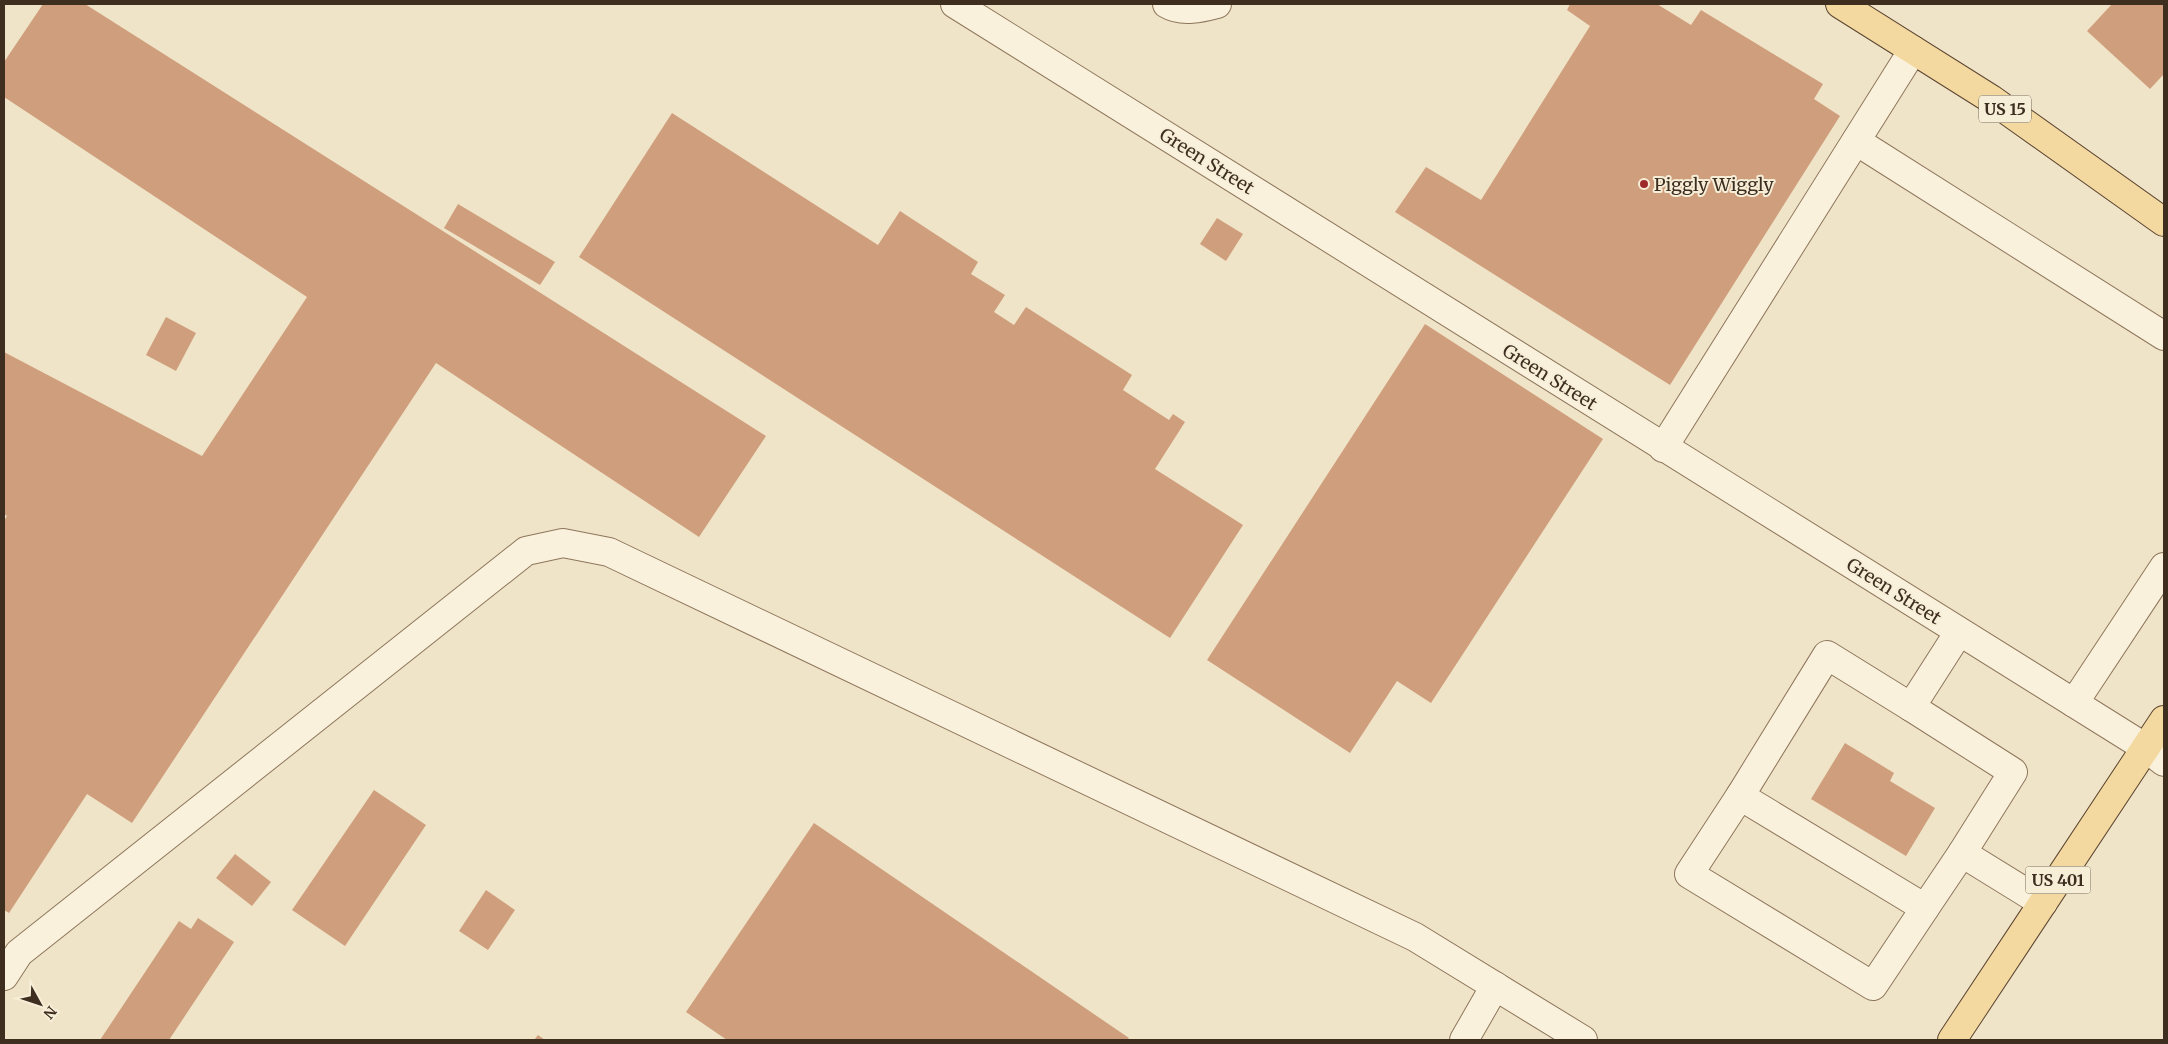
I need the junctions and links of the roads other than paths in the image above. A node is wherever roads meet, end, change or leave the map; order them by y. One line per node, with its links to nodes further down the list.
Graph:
1 (955, 4): 9 (street, Green Street)
2 (1167, 4): 3 (street)
3 (1217, 4)
4 (1840, 4): 5 (main road, US 15)
5 (1913, 50): 6 (street); 7 (main road, US 15)
6 (1856, 141): 8 (street); 9 (street)
7 (2164, 222)
8 (2164, 335)
9 (1663, 448): 11 (street, Green Street)
10 (2164, 566): 12 (street)
11 (1959, 632): 12 (street, Green Street); 13 (street)
12 (2074, 703): 15 (street, Green Street)
13 (1910, 707): 16 (street); 17 (street)
14 (2164, 720): 15 (main road, US 401)
15 (2155, 755): 18 (main road, US 401)
16 (1740, 796): 19 (street); 19 (street)
17 (1962, 853): 18 (street); 19 (street)
18 (2043, 903): 24 (main road, US 401)
19 (1926, 908)
20 (4, 976): 21 (street)
21 (1495, 986): 22 (street); 23 (street)
22 (1464, 1040)
23 (1582, 1040)
24 (1952, 1040)

